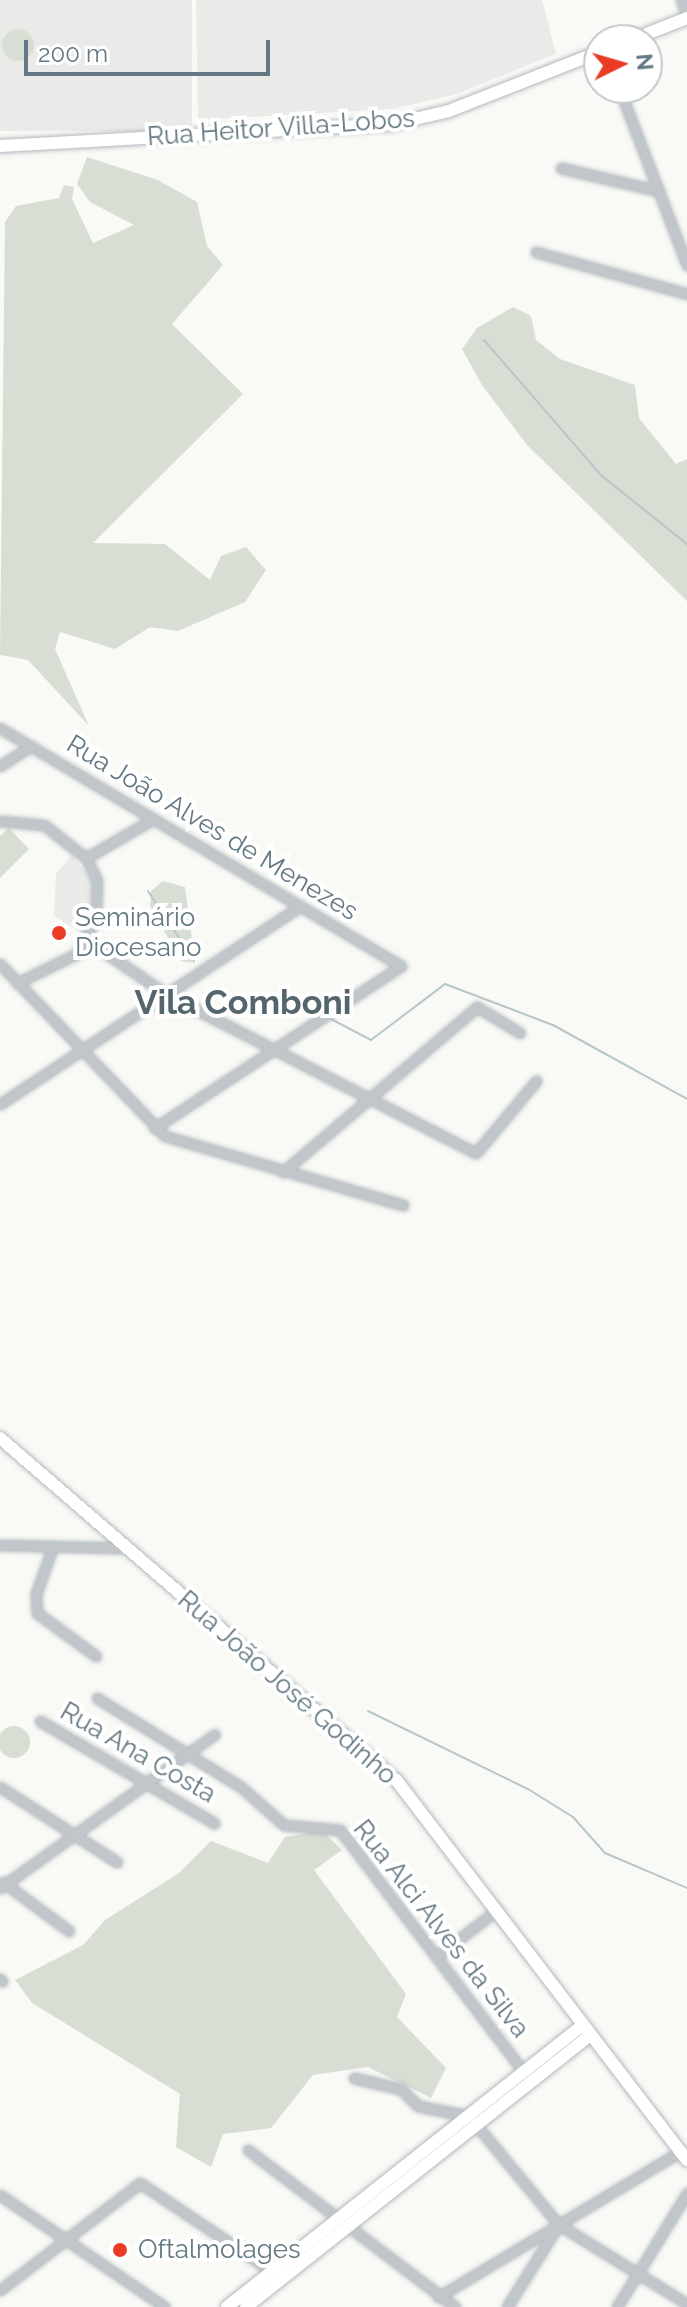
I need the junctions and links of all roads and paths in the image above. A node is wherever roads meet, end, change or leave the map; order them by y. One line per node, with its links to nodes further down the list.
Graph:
1 (681, 0): 2 (street)
2 (687, 16): 3 (street)
3 (663, 26)
4 (583, 58): 6 (street, Rua Heitor Villa-Lobos)
5 (625, 104): 8 (street)
6 (0, 146)
7 (561, 168): 8 (street)
8 (659, 191): 10 (street)
9 (536, 252): 11 (street)
10 (687, 265)
11 (687, 294)
12 (0, 728): 13 (street, Rua João Alves de Menezes)
13 (31, 746): 14 (street); 15 (street, Rua João Alves de Menezes)
14 (0, 766)
15 (153, 819): 17 (street); 18 (street, Rua João Alves de Menezes)
16 (0, 821): 17 (street)
17 (86, 858): 19 (street)
18 (300, 906): 22 (street); 24 (street, Rua João Alves de Menezes)
19 (87, 940): 21 (street); 22 (street)
20 (0, 964): 21 (street)
21 (17, 983): 25 (street)
22 (166, 994): 24 (street); 25 (street)
23 (520, 1033): 27 (street)
24 (274, 1050): 27 (street); 29 (street)
25 (81, 1051): 28 (street); 29 (street)
26 (536, 1081): 27 (street)
27 (370, 1099): 30 (street)
28 (0, 1104)
29 (154, 1128): 30 (street)
30 (283, 1172): 31 (street)
31 (403, 1205)
32 (0, 1438): 35 (street, Rua João José Godinho)
33 (0, 1545): 34 (street)
34 (53, 1546): 35 (street); 36 (street)
35 (123, 1548): 47 (street, Rua João José Godinho)
36 (96, 1656)
37 (97, 1698): 40 (street)
38 (40, 1721): 41 (street, Rua Ana Costa)
39 (215, 1734): 40 (street)
40 (187, 1754): 41 (street); 49 (street, Rua Alci Alves da Silva)
41 (146, 1784): 43 (street, Rua Ana Costa); 44 (street)
42 (0, 1787): 44 (street)
43 (214, 1823)
44 (75, 1835): 45 (street); 46 (street)
45 (117, 1862)
46 (2, 1884): 48 (street)
47 (498, 1909): 49 (street); 50 (street, Rua João José Godinho)
48 (69, 1931)
49 (436, 1957): 51 (street, Rua Alci Alves da Silva)
50 (586, 2031): 51 (street); 53 (street); 55 (street, Rua João José Godinho)
51 (524, 2072): 53 (street)
52 (354, 2078): 53 (street)
53 (472, 2120): 58 (street); 59 (street)
54 (248, 2150): 58 (street)
55 (683, 2156): 59 (street)
56 (687, 2193): 61 (street)
57 (0, 2195): 60 (street)
58 (348, 2219): 62 (street); 64 (street)
59 (558, 2224): 61 (street); 64 (street); 70 (street)
60 (65, 2239): 62 (street); 63 (street); 66 (street)
61 (637, 2274): 65 (street); 71 (street)
62 (277, 2275): 67 (street); 68 (street)
63 (0, 2290)
64 (438, 2297): 69 (street)
65 (687, 2304)
66 (165, 2307)
67 (227, 2307)
68 (246, 2307)
69 (455, 2307)
70 (507, 2307)
71 (617, 2307)

